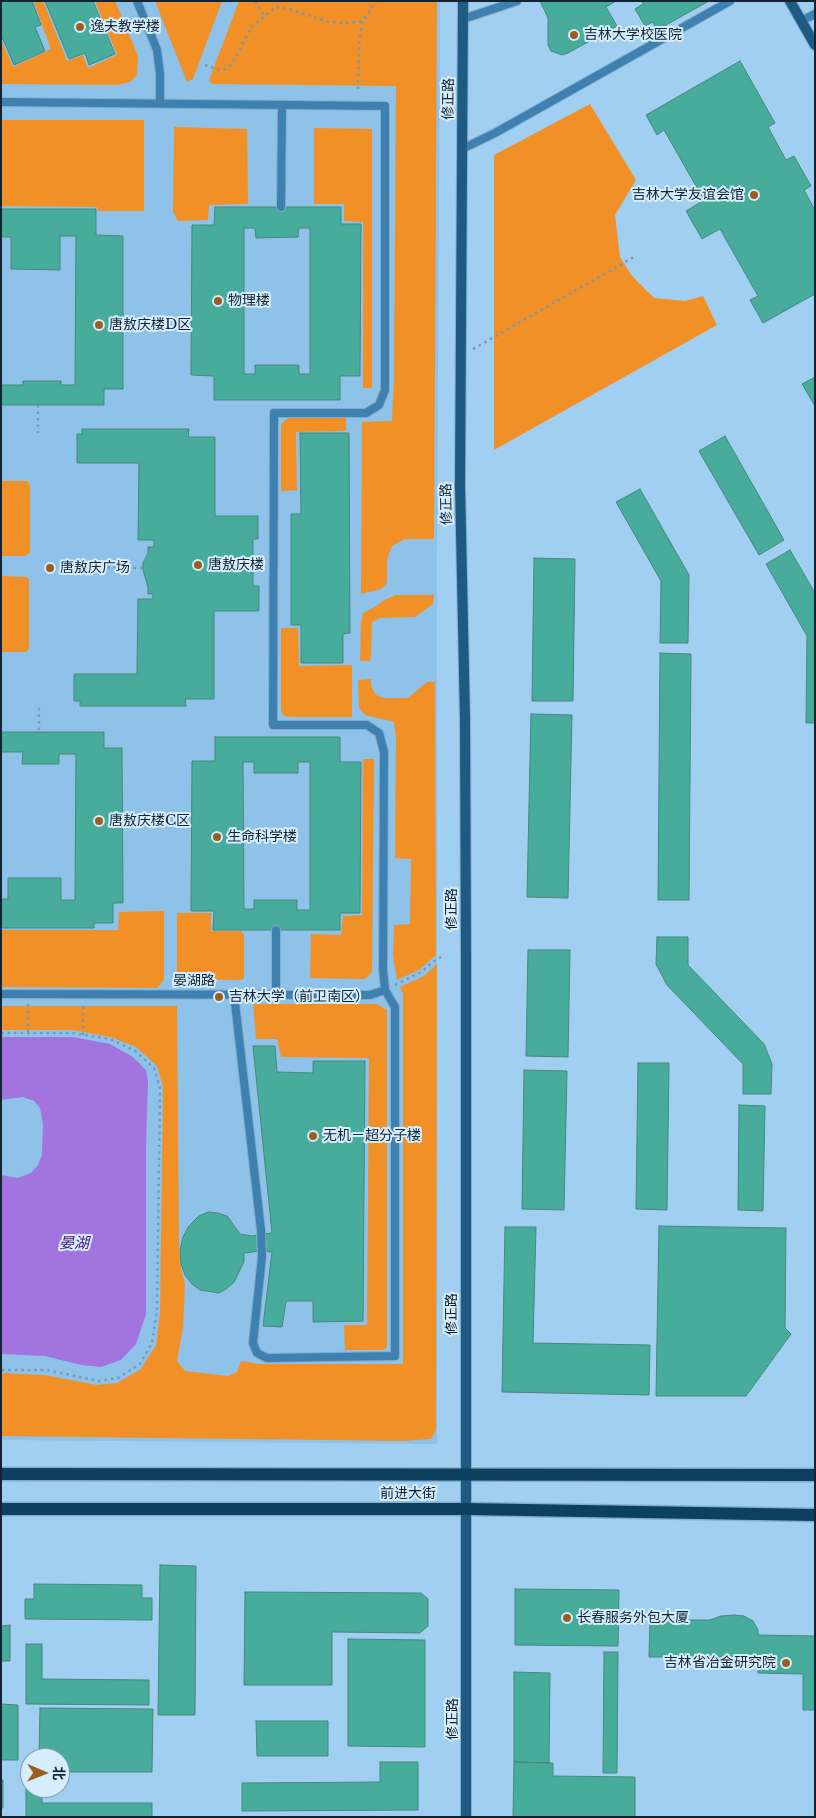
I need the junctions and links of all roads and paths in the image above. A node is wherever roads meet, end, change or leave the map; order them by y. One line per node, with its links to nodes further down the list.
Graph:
1 (137, 1): 17 (lane)
2 (255, 1): 9 (path)
3 (376, 1): 11 (path)
4 (463, 1): 10 (street, 修正路)
5 (517, 1): 10 (lane)
6 (730, 1): 19 (lane)
7 (790, 1): 12 (street)
8 (815, 14): 12 (lane)
9 (264, 16): 11 (path); 14 (path)
10 (463, 19): 19 (street, 修正路)
11 (363, 21): 15 (path)
12 (802, 21): 13 (street)
13 (815, 45)
14 (205, 65)
15 (358, 89)
16 (1, 102): 17 (lane)
17 (160, 103): 18 (lane)
18 (282, 105): 20 (lane); 31 (lane)
19 (462, 149): 22 (street, 修正路)
20 (281, 207)
21 (634, 257): 22 (path)
22 (461, 356): 43 (street, 修正路)
23 (38, 405): 24 (path)
24 (38, 433)
25 (75, 567): 26 (path)
26 (143, 568)
27 (39, 708): 28 (path)
28 (39, 732)
29 (276, 930): 36 (lane)
30 (441, 957): 31 (path)
31 (385, 990): 35 (lane); 36 (lane, 晏湖路)
32 (1, 994): 33 (lane, 晏湖路)
33 (28, 994): 34 (lane, 晏湖路); 38 (path)
34 (84, 994): 35 (lane, 晏湖路); 39 (path)
35 (234, 994): 36 (lane, 晏湖路)
36 (276, 994)
37 (1, 1033): 38 (path)
38 (28, 1033): 39 (path)
39 (83, 1035): 40 (path)
40 (1, 1370)
41 (1, 1474): 43 (main road, 前进大街)
42 (815, 1475): 43 (main road, 前进大街)
43 (467, 1476): 45 (street, 修正路)
44 (1, 1509): 45 (main road, 前进大街)
45 (467, 1509): 46 (main road, 前进大街); 47 (street, 修正路)
46 (815, 1515)
47 (466, 1817)

